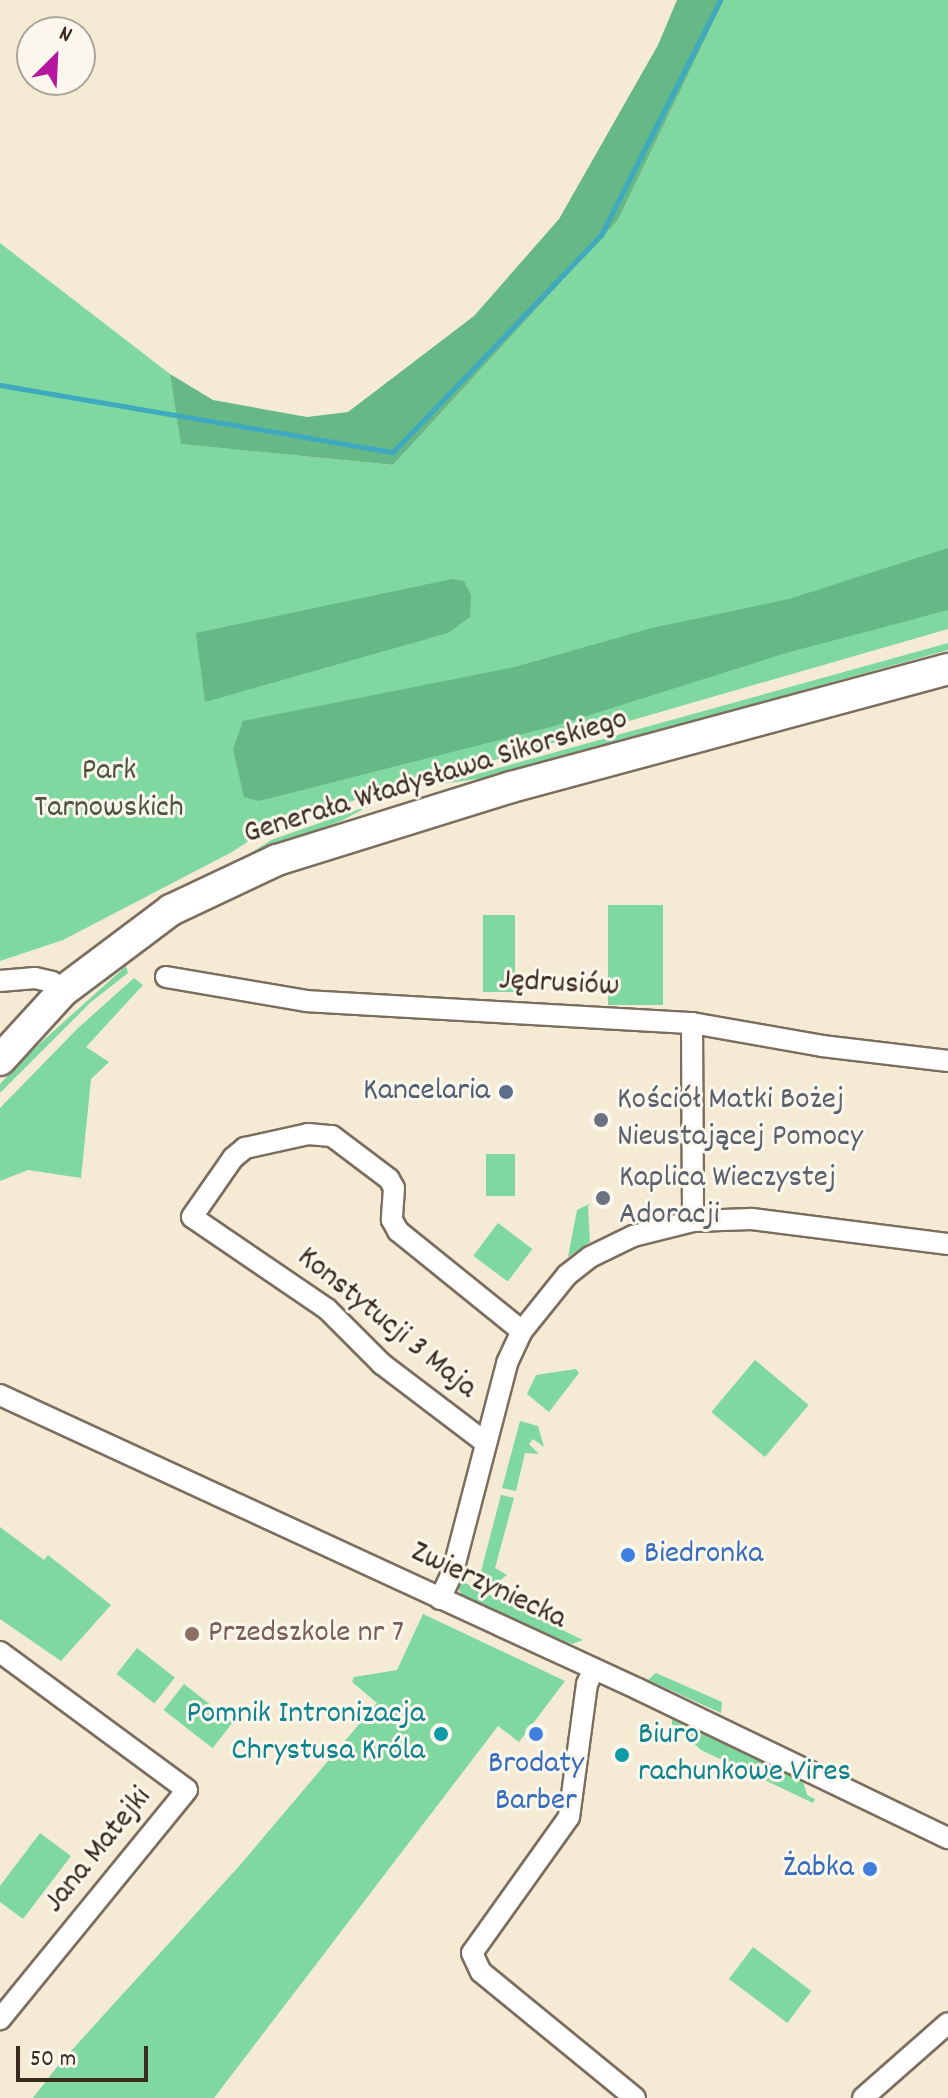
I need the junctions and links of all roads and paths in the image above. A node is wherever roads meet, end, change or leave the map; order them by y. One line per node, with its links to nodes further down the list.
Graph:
1 (948, 660): 3 (street, Generała Władysława Sikorskiego)
2 (948, 669): 3 (street, Generała Władysława Sikorskiego)
3 (901, 679): 6 (street, Generała Władysława Sikorskiego)
4 (166, 977): 7 (street, Jędrusiów)
5 (0, 981): 6 (street)
6 (63, 991): 8 (street, Generała Władysława Sikorskiego)
7 (692, 1023): 9 (street, Jędrusiów); 10 (street)
8 (0, 1060)
9 (948, 1061)
10 (693, 1221): 11 (street, Konstytucji 3 Maja); 12 (street, Konstytucji 3 Maja)
11 (948, 1244)
12 (522, 1331): 14 (street, Konstytucji 3 Maja); 14 (street, Konstytucji 3 Maja)
13 (0, 1395): 15 (street, Zwierzyniecka)
14 (486, 1443): 15 (street, Konstytucji 3 Maja)
15 (440, 1599): 17 (street, Zwierzyniecka)
16 (0, 1652): 19 (street, Jana Matejki)
17 (594, 1669): 18 (street, Zwierzyniecka); 21 (street)
18 (948, 1838)
19 (0, 2019)
20 (948, 2023): 22 (street)
21 (635, 2098)
22 (863, 2098)

